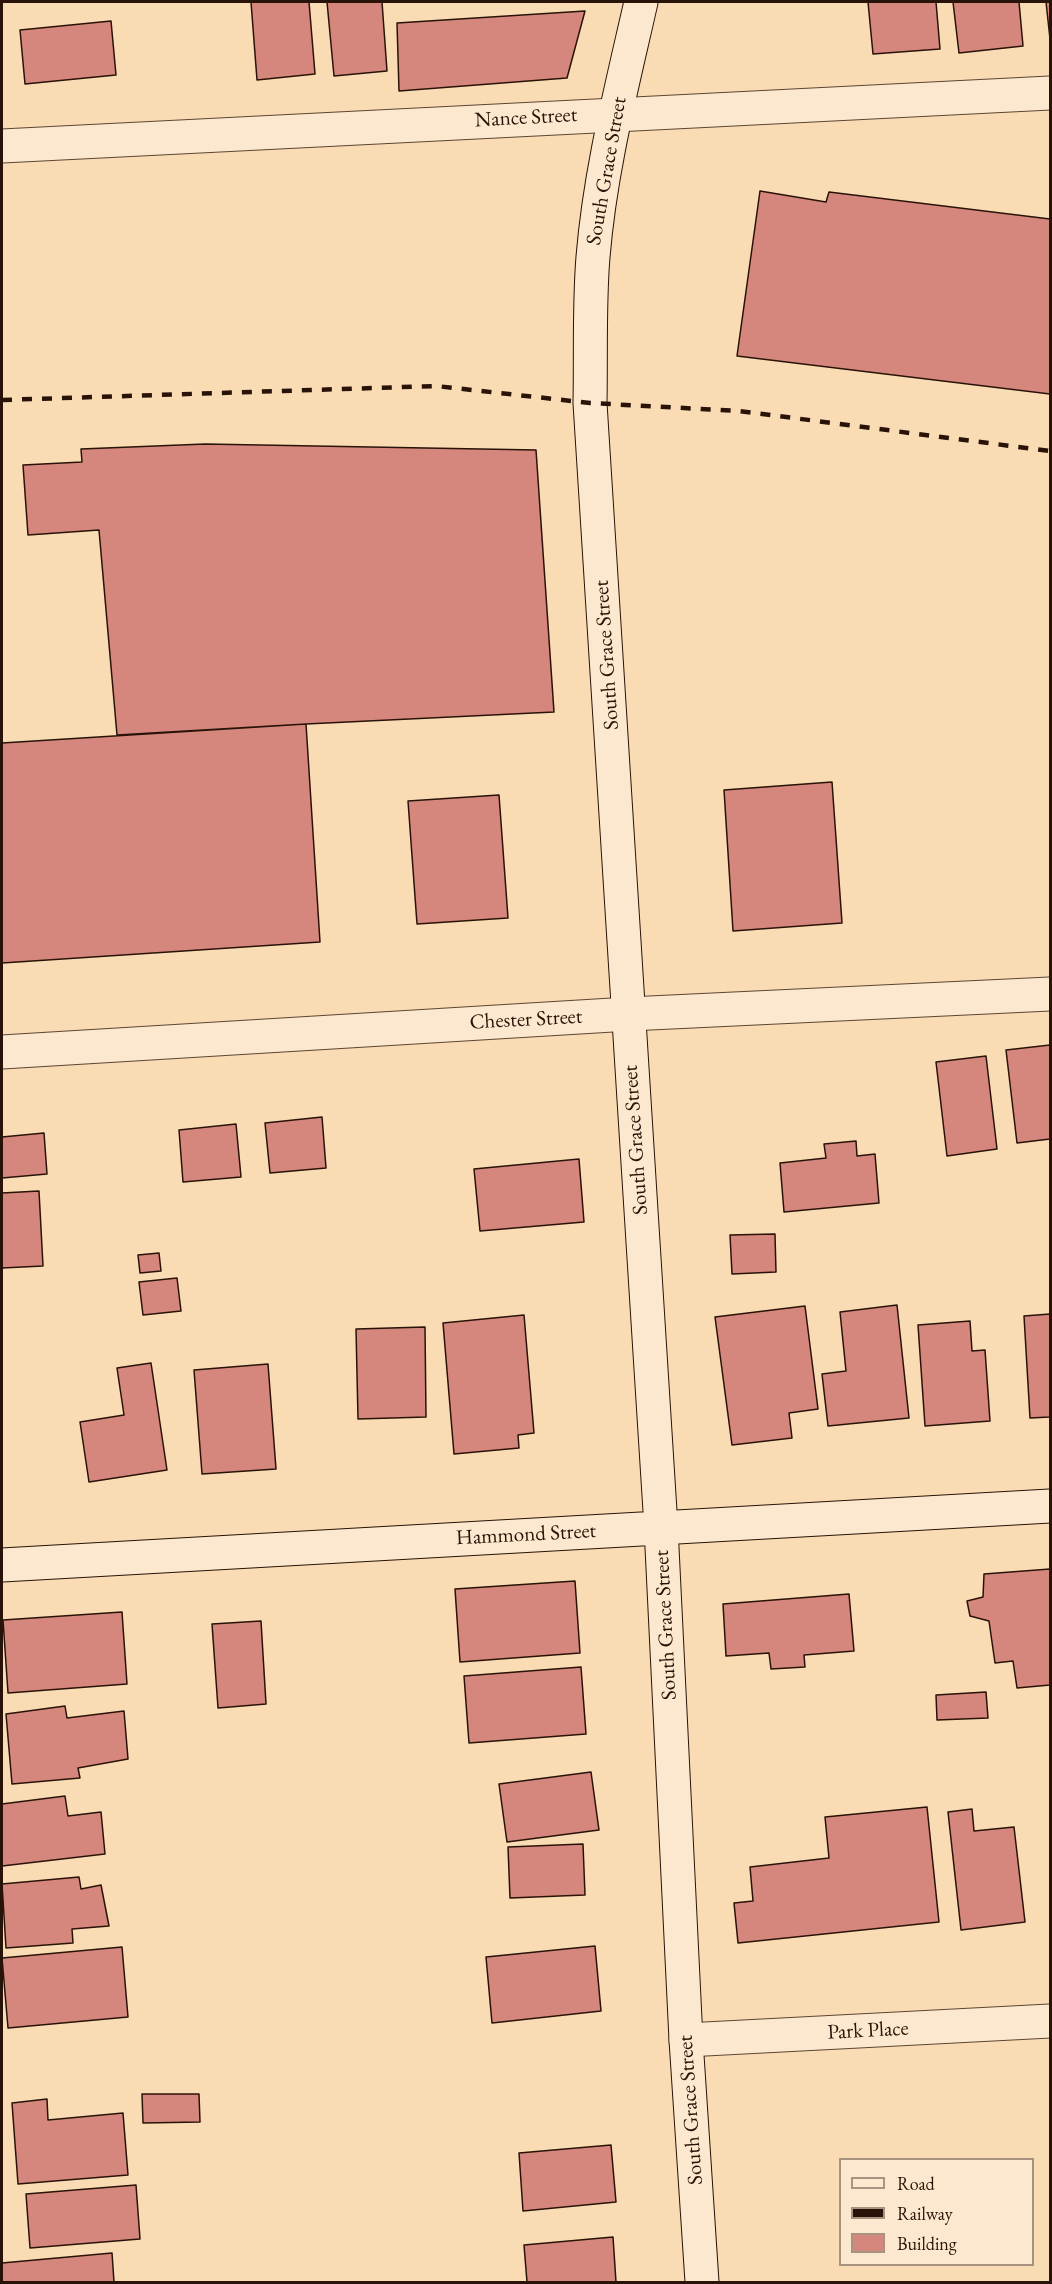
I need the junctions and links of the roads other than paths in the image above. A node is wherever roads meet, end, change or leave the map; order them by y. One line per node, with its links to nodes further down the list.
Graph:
1 (641, 2): 3 (street, South Grace Street)
2 (1050, 93): 3 (street, Nance Street)
3 (616, 113): 4 (street, Nance Street); 6 (street, South Grace Street)
4 (2, 146)
5 (1050, 994): 6 (street, Chester Street)
6 (628, 1014): 7 (street, Chester Street); 9 (street, South Grace Street)
7 (2, 1052)
8 (1050, 1506): 9 (street, Hammond Street)
9 (661, 1527): 10 (street, Hammond Street); 12 (street, South Grace Street)
10 (2, 1565)
11 (1050, 2021): 12 (street, Park Place)
12 (686, 2040): 13 (street, South Grace Street)
13 (702, 2283)

